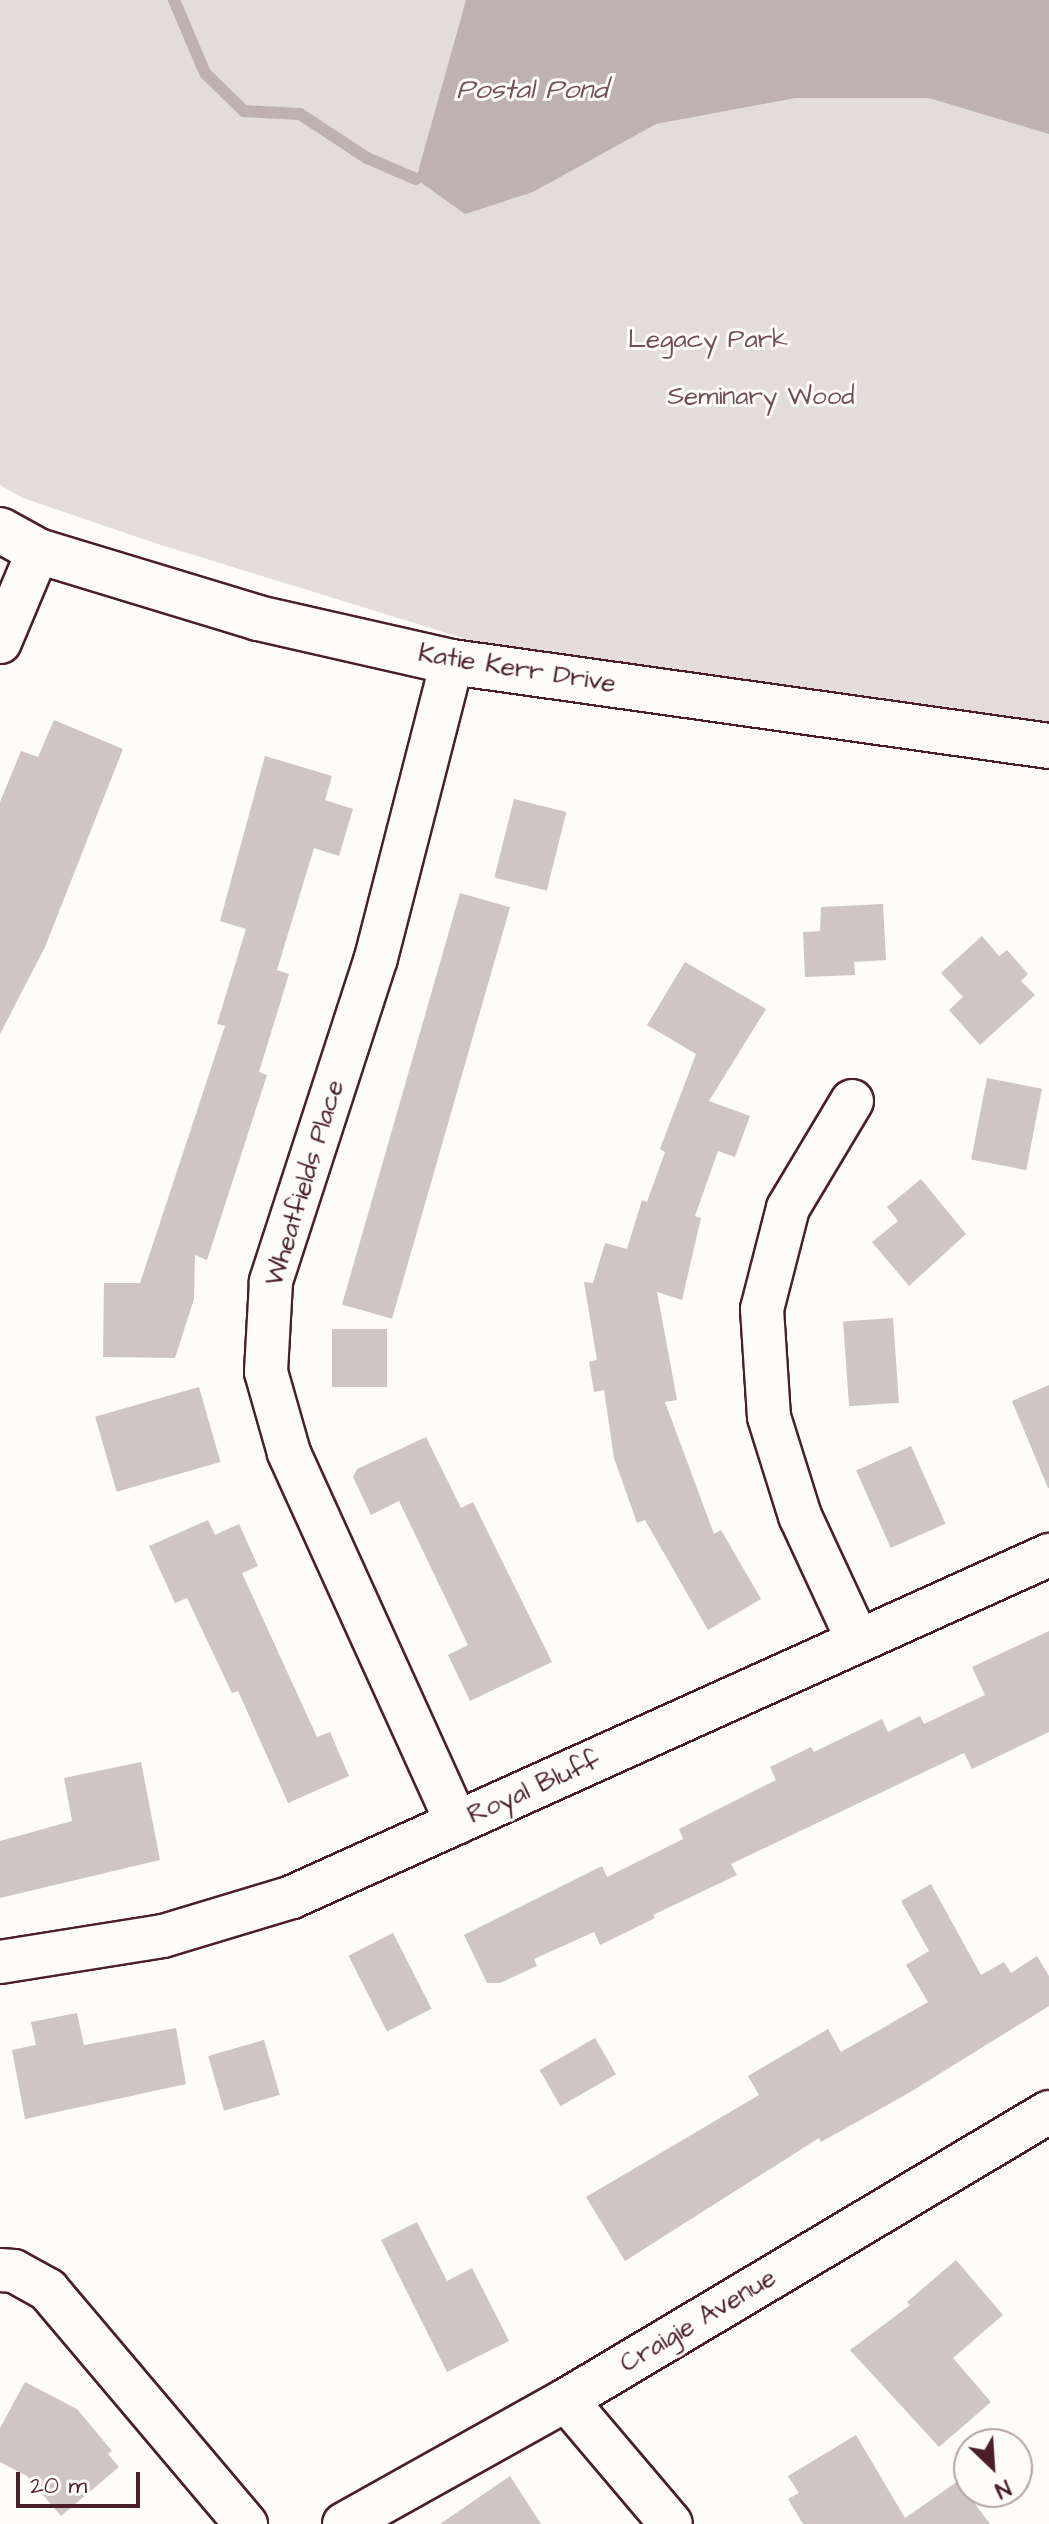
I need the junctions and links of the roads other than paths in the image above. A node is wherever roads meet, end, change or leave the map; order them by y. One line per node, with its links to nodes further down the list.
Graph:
1 (0, 530): 2 (street, Katie Kerr Drive)
2 (38, 551): 3 (street); 4 (street, Katie Kerr Drive)
3 (0, 642)
4 (452, 662): 5 (street, Katie Kerr Drive); 9 (street, Wheatfields Place)
5 (1049, 746)
6 (852, 1101): 8 (street)
7 (1049, 1555): 8 (street, Royal Bluff)
8 (858, 1641): 9 (street, Royal Bluff)
9 (457, 1823): 10 (street, Royal Bluff)
10 (0, 1962)
11 (1049, 2112): 13 (street, Craigie Avenue)
12 (0, 2270): 14 (street)
13 (566, 2400): 15 (street, Craigie Avenue); 16 (street)
14 (246, 2524)
15 (344, 2524)
16 (671, 2524)

